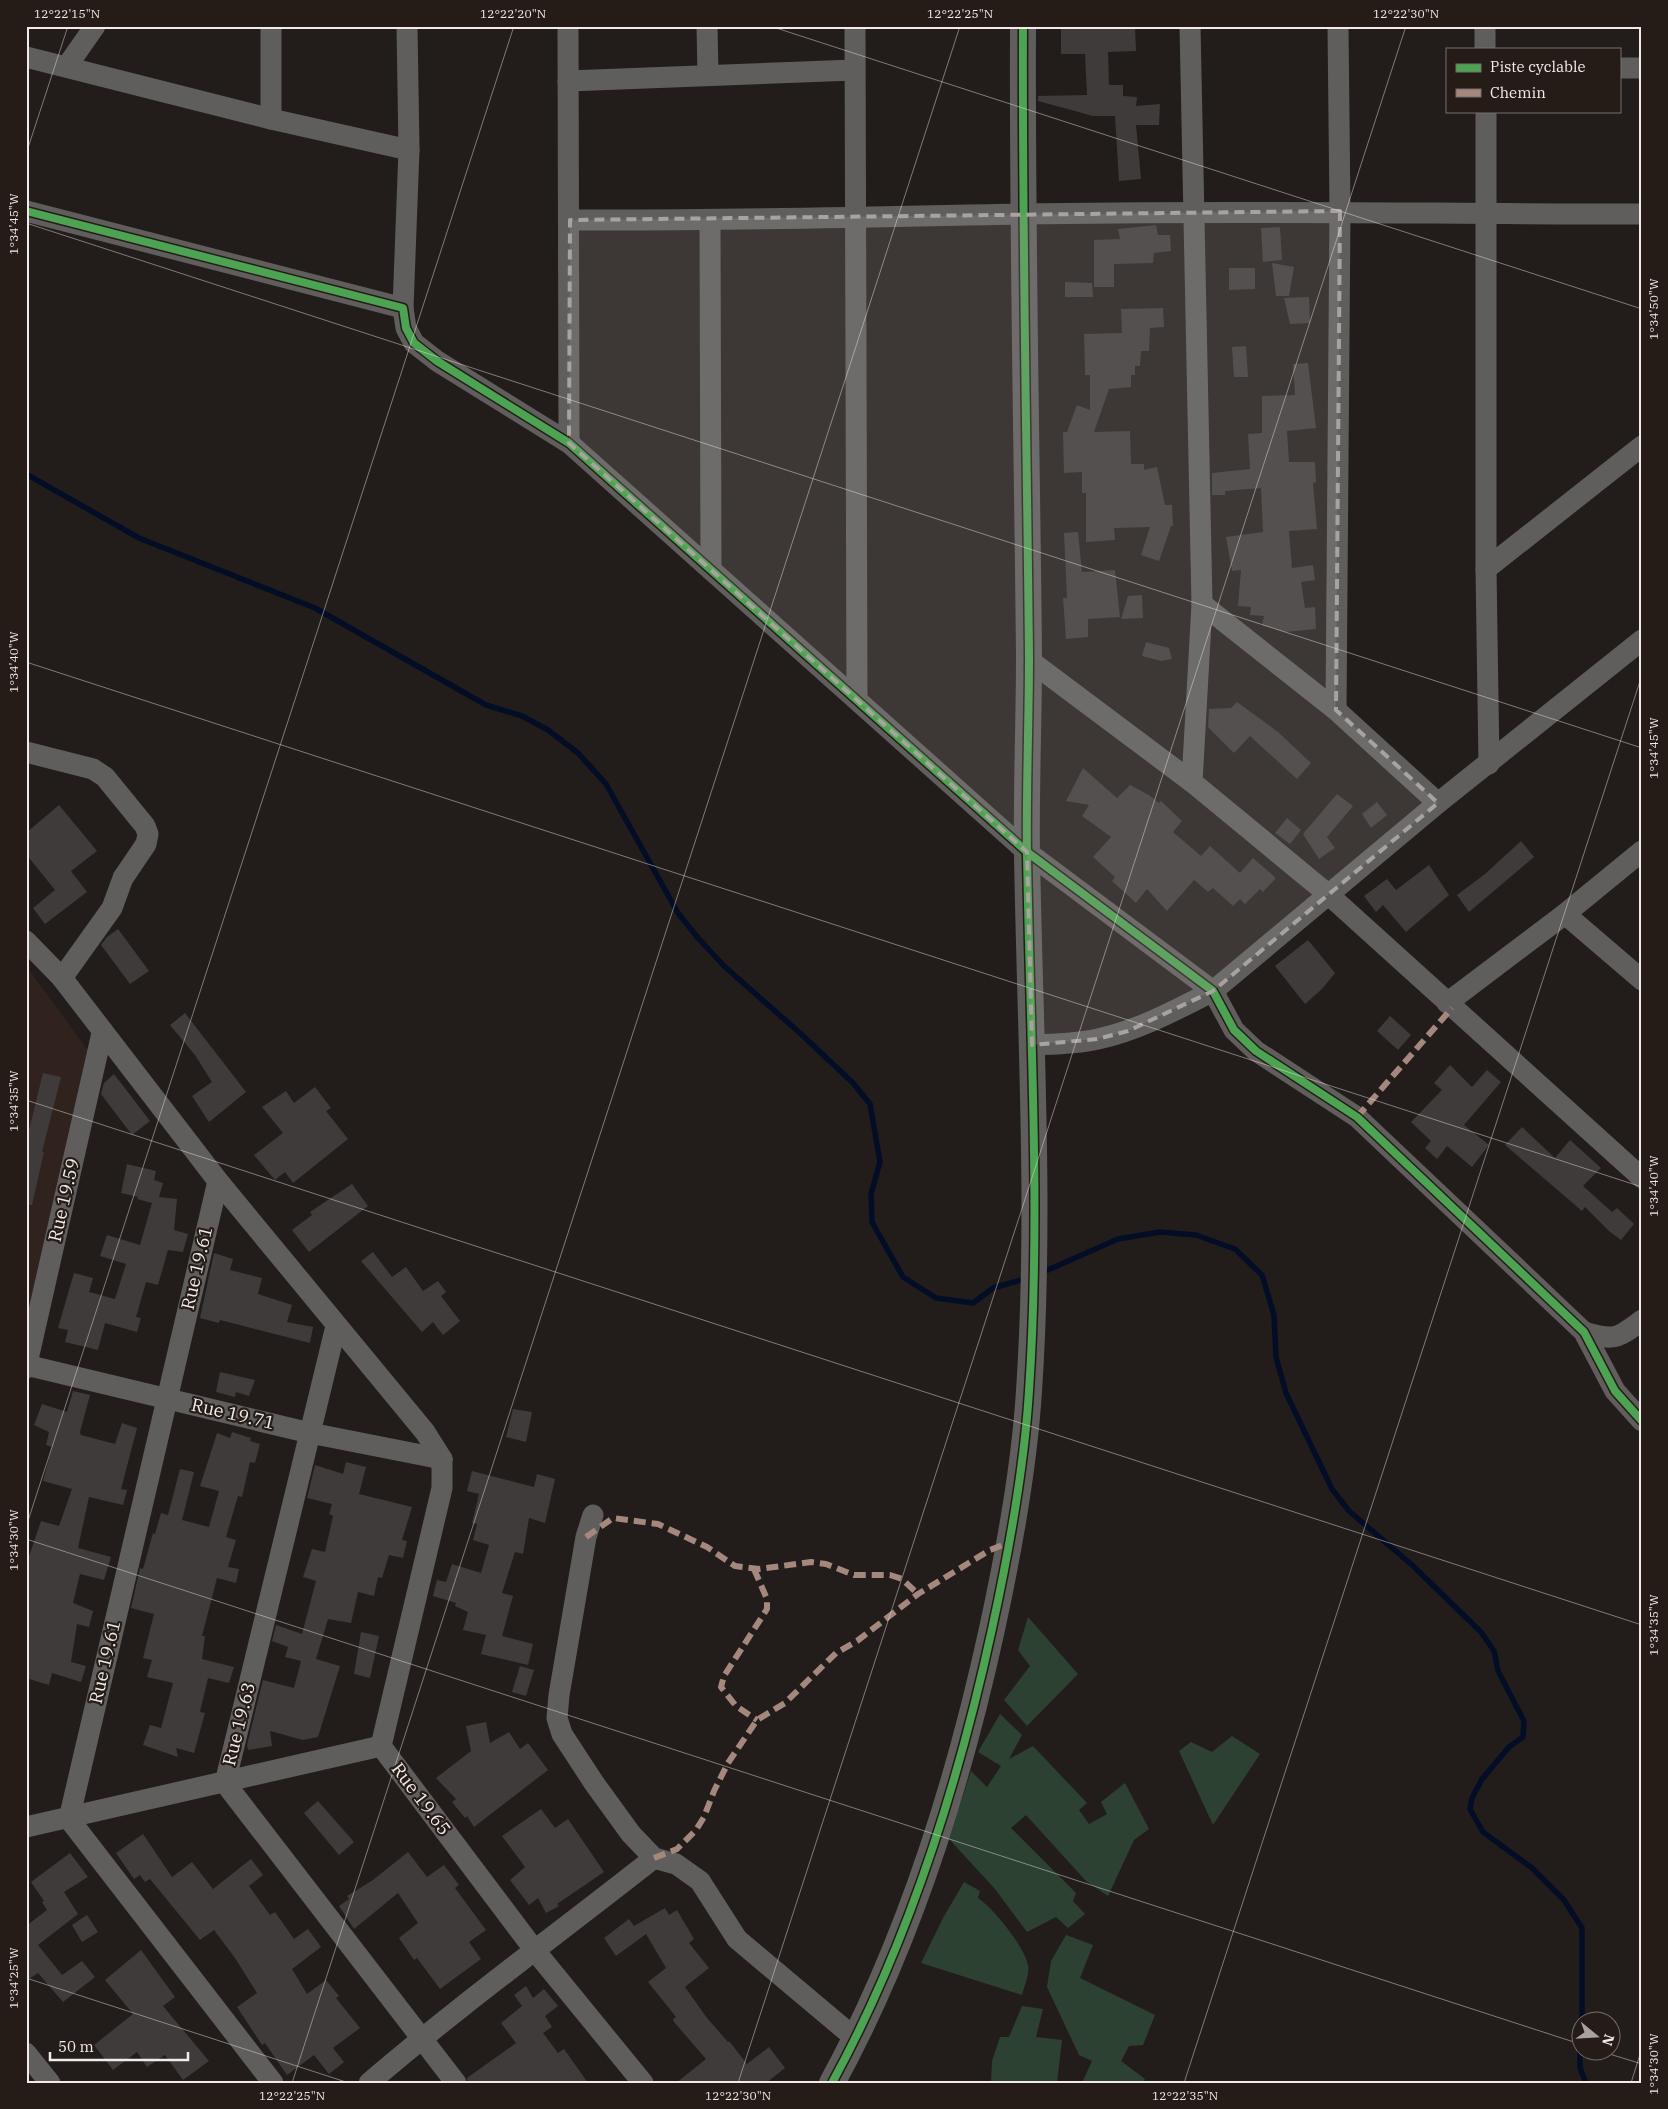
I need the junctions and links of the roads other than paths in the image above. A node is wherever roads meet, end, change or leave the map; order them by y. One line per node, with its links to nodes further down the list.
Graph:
1 (95, 26): 13 (street)
2 (271, 26): 20 (street)
3 (406, 26): 21 (street)
4 (568, 26): 18 (street)
5 (707, 26): 17 (street)
6 (854, 26): 16 (street)
7 (1023, 26): 25 (street)
8 (1190, 26): 24 (street)
9 (1338, 26): 23 (street)
10 (1485, 26): 11 (street)
11 (1485, 48)
12 (26, 57): 13 (street)
13 (67, 66): 20 (street)
14 (1620, 68): 15 (street)
15 (1642, 68)
16 (854, 70): 17 (street); 28 (street)
17 (708, 75): 18 (street)
18 (568, 81): 29 (street)
19 (1486, 112): 26 (street)
20 (271, 119): 21 (street)
21 (409, 150): 31 (street)
22 (26, 211): 31 (street)
23 (1340, 211): 24 (street); 26 (street); 40 (street)
24 (1193, 213): 25 (street); 36 (street)
25 (1022, 214): 28 (street); 38 (street)
26 (1486, 214): 27 (street); 34 (street)
27 (1642, 214)
28 (856, 219): 30 (street); 39 (street)
29 (570, 220): 30 (street); 32 (street)
30 (710, 221): 35 (street)
31 (403, 308): 32 (street)
32 (569, 443): 35 (street)
33 (1642, 446): 34 (street)
34 (1486, 569): 42 (street)
35 (711, 570): 39 (street)
36 (1202, 604): 40 (street); 43 (street)
37 (1642, 640): 42 (street)
38 (1029, 660): 43 (street); 46 (street)
39 (857, 698): 46 (street)
40 (1336, 710): 44 (street)
41 (26, 752): 50 (street)
42 (1489, 764): 44 (street)
43 (1192, 782): 47 (street)
44 (1438, 803): 47 (street)
45 (1642, 851): 48 (street)
46 (1027, 852): 52 (street); 55 (street)
47 (1329, 895): 52 (street); 53 (street)
48 (1565, 914): 51 (street); 53 (street)
49 (26, 941): 50 (street)
50 (62, 978): 54 (street)
51 (1642, 980)
52 (1213, 991): 55 (street); 60 (street)
53 (1447, 1003): 56 (street)
54 (102, 1033): 57 (street); 61 (street, Rue 19.59)
55 (1032, 1045): 74 (street)
56 (1642, 1178)
57 (218, 1181): 59 (street); 62 (street, Rue 19.61)
58 (1642, 1320): 60 (street)
59 (336, 1326): 64 (street, Rue 19.63); 65 (street)
60 (1584, 1332): 63 (street)
61 (26, 1366): 62 (street, Rue 19.71)
62 (167, 1398): 64 (street, Rue 19.71); 69 (street, Rue 19.61)
63 (1642, 1422)
64 (310, 1433): 65 (street, Rue 19.71); 68 (street, Rue 19.63)
65 (442, 1459): 67 (street, Rue 19.65)
66 (593, 1515): 71 (street)
67 (381, 1746): 68 (street); 72 (street, Rue 19.65)
68 (225, 1783): 69 (street); 73 (street, Rue 19.63)
69 (69, 1819): 70 (street); 77 (street)
70 (26, 1828)
71 (654, 1858): 72 (street); 74 (street)
72 (536, 1952): 73 (street); 80 (street, Rue 19.65)
73 (421, 2038): 78 (street); 79 (street, Rue 19.63)
74 (856, 2039): 81 (street)
75 (26, 2053): 76 (street)
76 (50, 2083)
77 (272, 2083)
78 (369, 2083)
79 (456, 2083)
80 (643, 2083)
81 (832, 2083)

